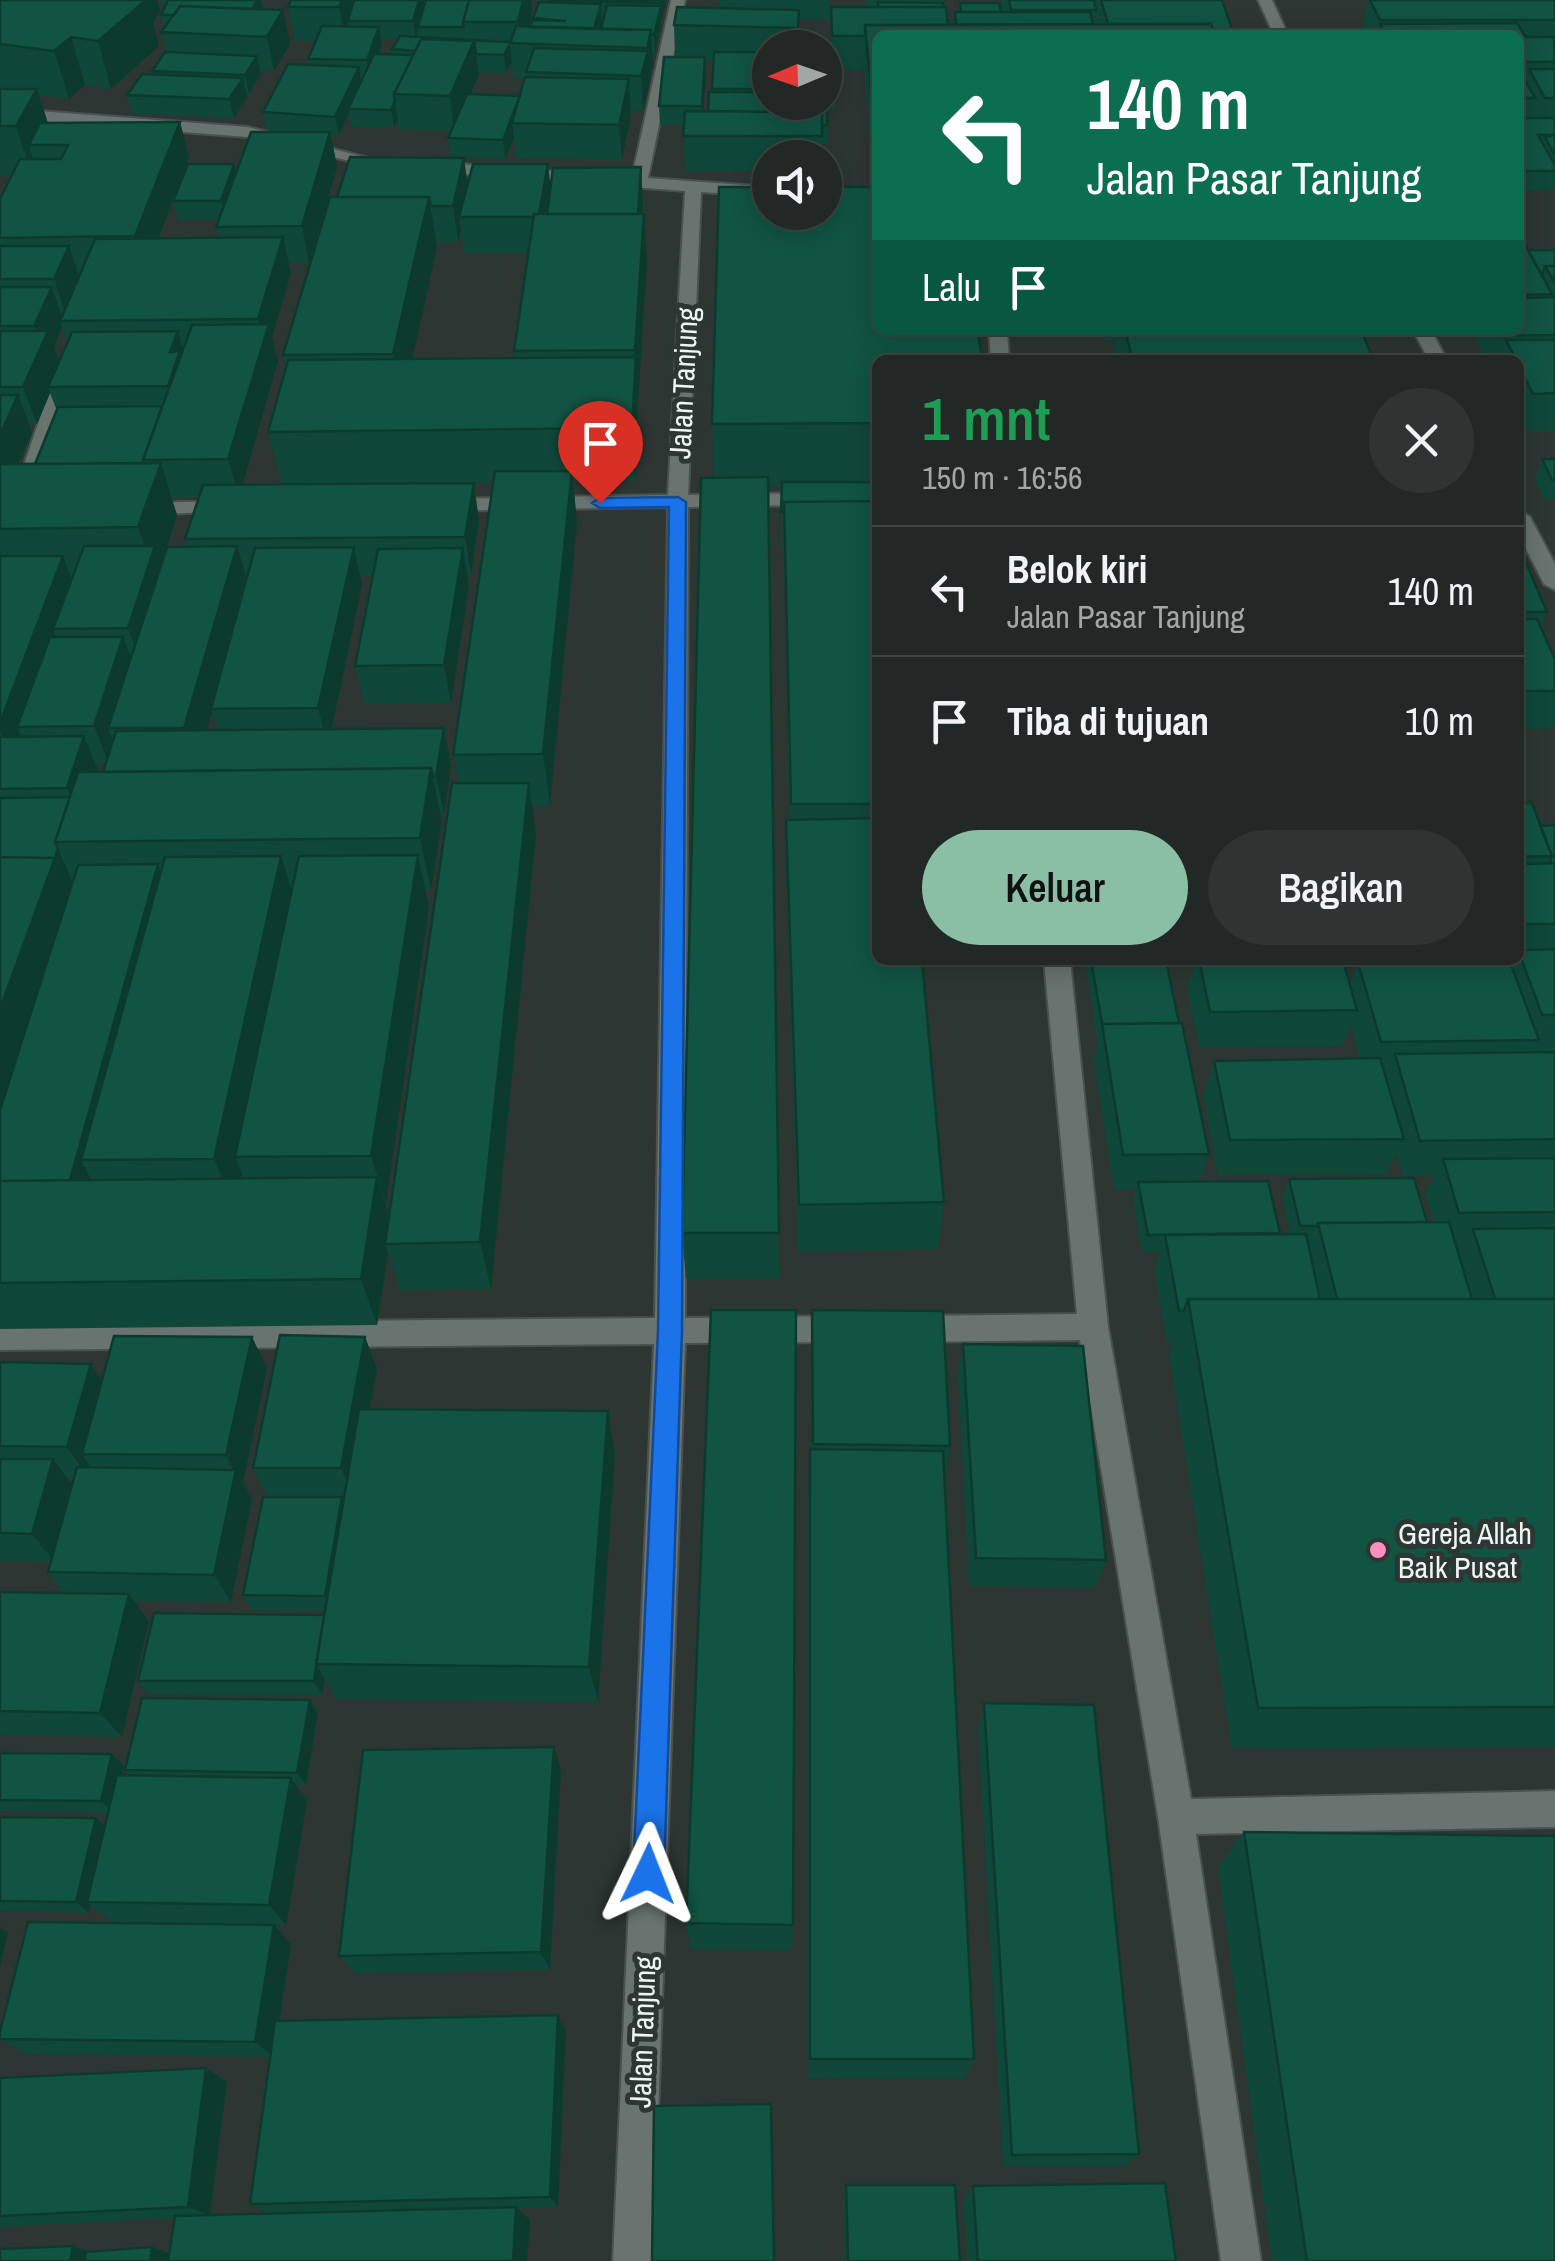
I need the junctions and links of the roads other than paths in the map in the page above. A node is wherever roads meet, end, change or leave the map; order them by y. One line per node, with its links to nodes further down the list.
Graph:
1 (678, 0): 7 (street)
2 (1265, 0): 3 (street)
3 (1279, 30)
4 (0, 113): 5 (street)
5 (400, 165)
6 (420, 166): 7 (street)
7 (638, 183): 8 (street)
8 (693, 184): 9 (street); 12 (street, Jalan Tanjung)
9 (752, 190)
10 (68, 360): 16 (street)
11 (872, 498): 12 (street)
12 (678, 502): 13 (street); 21 (street, Jalan Tanjung)
13 (426, 505)
14 (251, 507): 15 (street)
15 (116, 510)
16 (19, 512)
17 (1524, 525): 18 (street)
18 (1555, 584)
19 (1058, 965): 20 (street)
20 (1093, 1327): 21 (street); 24 (street)
21 (670, 1331): 22 (street); 25 (street, Jalan Tanjung)
22 (0, 1337)
23 (1555, 1809): 24 (street)
24 (1176, 1816): 26 (street)
25 (633, 2261)
26 (1241, 2261)

